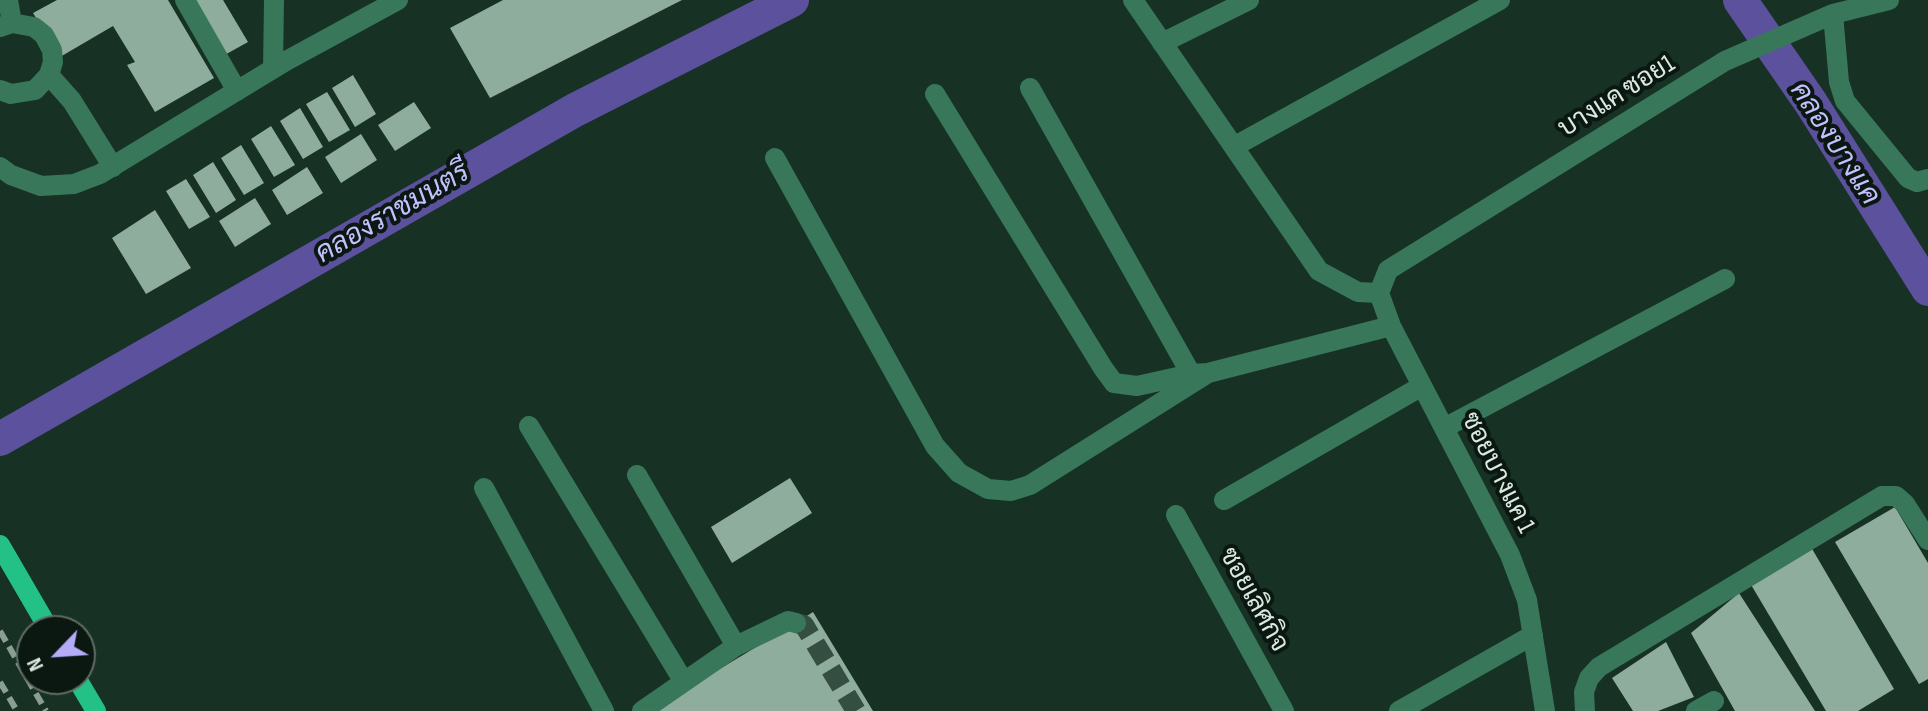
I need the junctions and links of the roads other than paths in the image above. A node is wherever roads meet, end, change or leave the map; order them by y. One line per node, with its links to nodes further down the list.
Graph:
1 (8, 0): 10 (street)
2 (185, 0): 16 (street)
3 (274, 0): 12 (street)
4 (398, 0): 12 (street)
5 (1133, 0): 11 (street)
6 (1249, 0): 11 (street)
7 (1500, 0): 18 (street)
8 (1889, 0): 9 (street, บางแค ซอย1)
9 (1833, 14): 22 (street); 24 (street, บางแค ซอย1)
10 (6, 25): 13 (street)
11 (1162, 43): 18 (street)
12 (273, 69): 16 (street)
13 (49, 75): 15 (street); 21 (street)
14 (1030, 88): 26 (street)
15 (0, 90)
16 (237, 91): 21 (street)
17 (935, 94): 26 (street)
18 (1235, 146): 24 (street)
19 (775, 158): 26 (street)
20 (0, 167): 21 (street)
21 (113, 167)
22 (1928, 179)
23 (1725, 279): 29 (street)
24 (1379, 293): 25 (street, ซอยบางแค 1)
25 (1391, 326): 26 (street); 27 (street, ซอยบางแค 1)
26 (1199, 374)
27 (1422, 386): 29 (street, ซอยบางแค 1); 32 (street)
28 (529, 426): 40 (street)
29 (1444, 428): 38 (street, ซอยบางแค 1)
30 (637, 475): 39 (street)
31 (484, 488): 41 (street)
32 (1224, 500)
33 (1176, 515): 43 (street, ซอยเลิศกิจ)
34 (1928, 540): 46 (street)
35 (0, 545): 36 (main road)
36 (41, 615)
37 (796, 623): 39 (street)
38 (1533, 635): 44 (street); 45 (street, ซอยบางแค 1)
39 (736, 646): 40 (street)
40 (684, 682): 42 (street)
41 (604, 711)
42 (642, 711)
43 (1284, 711)
44 (1399, 711)
45 (1545, 711)
46 (1585, 711)

